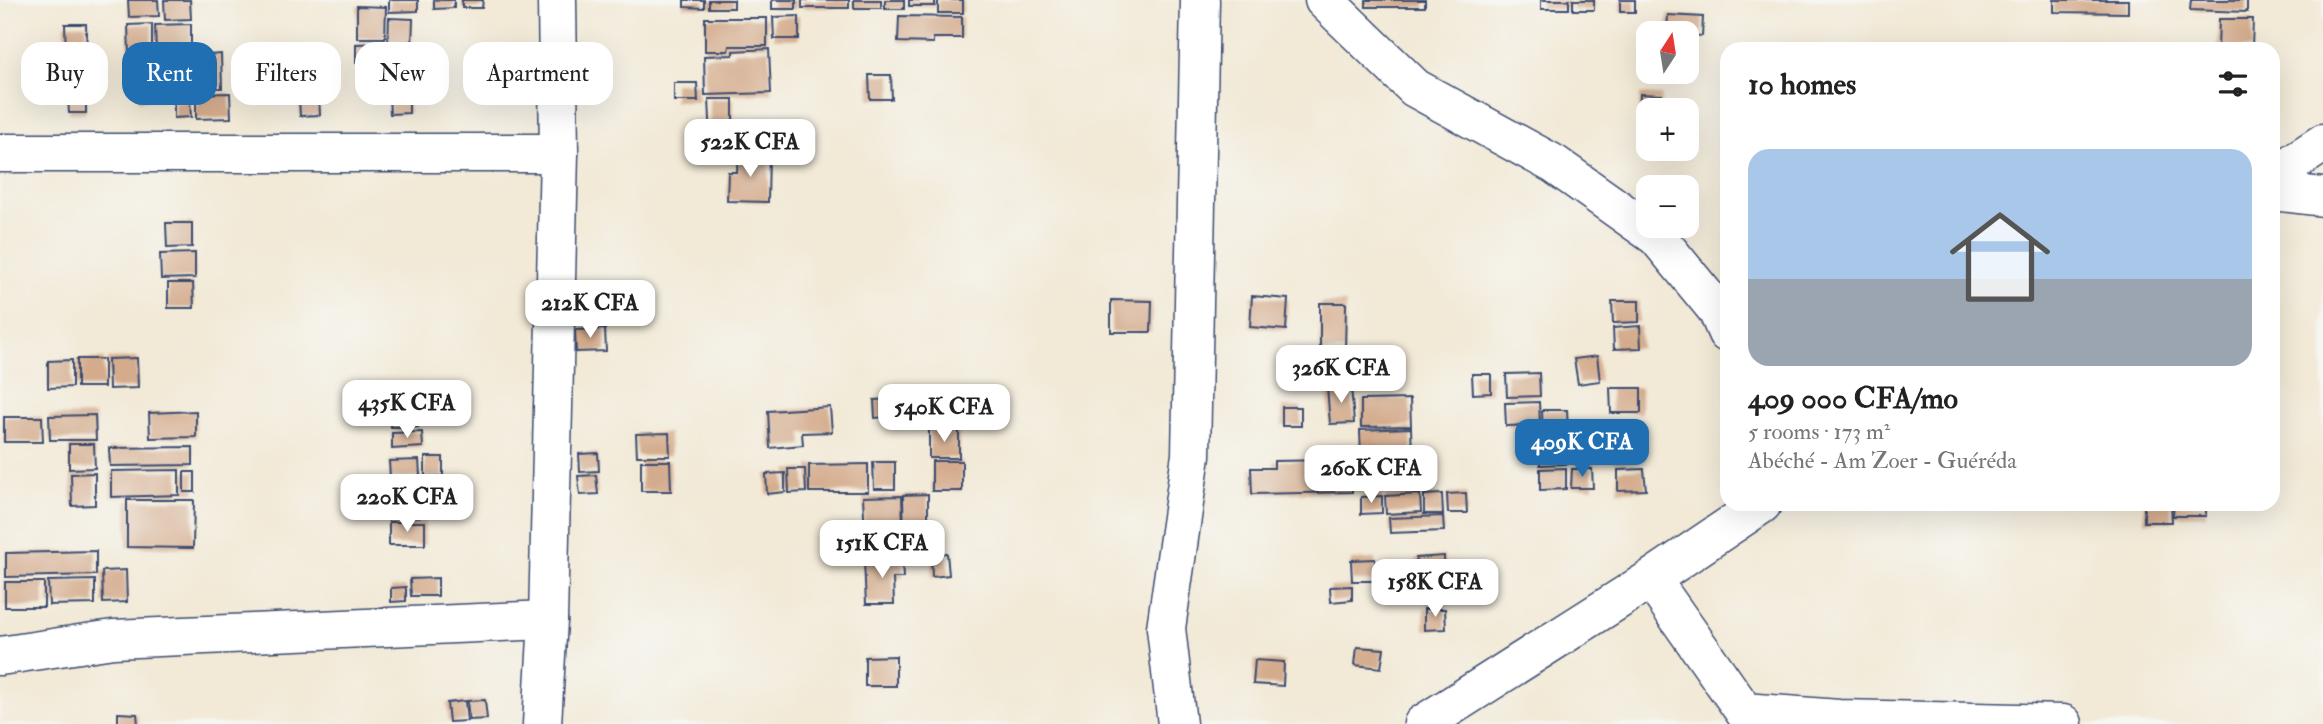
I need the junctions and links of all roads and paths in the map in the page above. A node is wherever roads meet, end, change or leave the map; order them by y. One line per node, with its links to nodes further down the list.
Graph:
1 (557, 0): 6 (street)
2 (1200, 0): 17 (street)
3 (1324, 0): 10 (street)
4 (2323, 143): 7 (street)
5 (0, 153): 6 (street)
6 (559, 153): 13 (street)
7 (2280, 171)
8 (2280, 192): 9 (street)
9 (2323, 197)
10 (1720, 317)
11 (1752, 511): 12 (street)
12 (1651, 579): 15 (street); 18 (street)
13 (548, 621): 14 (street); 16 (street)
14 (0, 656)
15 (1749, 718): 19 (street)
16 (542, 724)
17 (1177, 724)
18 (1423, 724)
19 (2063, 724)

